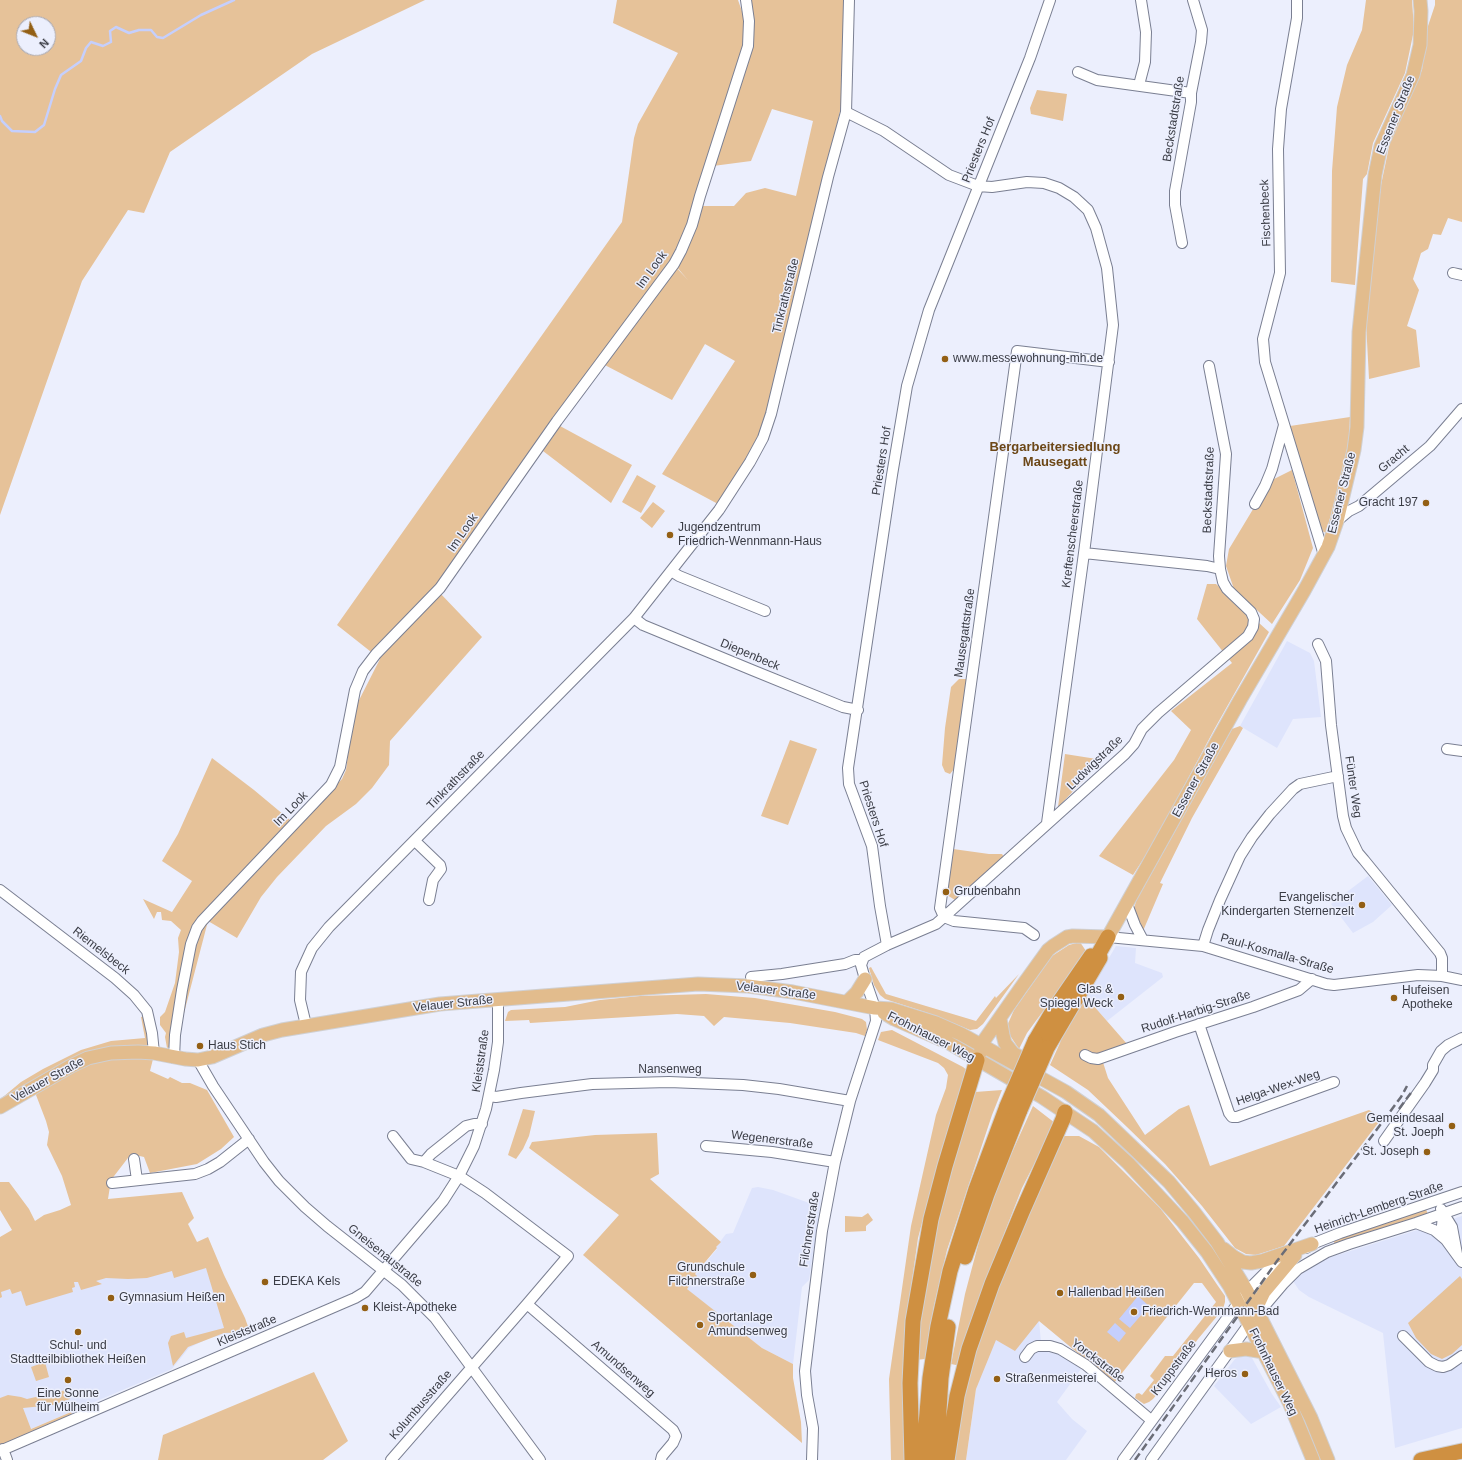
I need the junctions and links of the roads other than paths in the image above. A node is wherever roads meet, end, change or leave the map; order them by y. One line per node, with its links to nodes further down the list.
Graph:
1 (746, 0): 59 (street, Im Look)
2 (849, 0): 11 (street, Tinkrathstraße)
3 (1050, 0): 12 (street, Priesters Hof)
4 (1140, 0): 9 (street)
5 (1193, 0): 10 (street, Beckstadtstraße)
6 (1297, 0): 17 (street, Fischenbeck)
7 (1420, 0): 19 (main road, Essener Straße)
8 (1078, 72): 9 (street)
9 (1139, 85): 10 (street)
10 (1190, 93): 13 (street, Beckstadtstraße)
11 (846, 112): 12 (street, Kreftenscheerstraße); 23 (street, Tinkrathstraße)
12 (978, 186): 14 (street, Kreftenscheerstraße); 28 (street, Priesters Hof)
13 (1182, 242)
14 (1109, 362): 20 (street, Kreftenscheerstraße); 37 (street, Mausegattstraße)
15 (1209, 366): 22 (street, Beckstadtstraße)
16 (1462, 409): 19 (street, Gracht)
17 (1284, 423): 18 (street); 21 (street, Fischenbeck)
18 (1254, 504)
19 (1337, 522): 21 (main road, Essener Straße)
20 (1084, 553): 22 (street); 32 (street, Kreftenscheerstraße)
21 (1324, 555): 36 (main road, Essener Straße)
22 (1220, 569): 26 (street, Beckstadtstraße)
23 (671, 571): 24 (street); 25 (street, Tinkrathstraße)
24 (765, 611)
25 (634, 618): 28 (street, Diepenbeck); 33 (street, Tinkrathstraße)
26 (1254, 619): 32 (street, Ludwigstraße)
27 (1318, 644): 31 (street, Fünter Weg)
28 (858, 710): 41 (street, Priesters Hof)
29 (1447, 749): 30 (street)
30 (1462, 751)
31 (1338, 776): 42 (street); 44 (street, Fünter Weg)
32 (1048, 823): 37 (street, Ludwigstraße)
33 (415, 841): 35 (street); 54 (street, Tinkrathstraße)
34 (0, 890): 57 (street, Riemelsbeck)
35 (429, 900)
36 (1127, 904): 39 (main road, Essener Straße); 40 (street)
37 (944, 917): 38 (street); 41 (street, Velauer Straße)
38 (1034, 935)
39 (1108, 937): 40 (street, Paul-Kosmalla-Straße); 52 (main road); 67 (highway, bridge)
40 (1143, 940): 42 (street, Paul-Kosmalla-Straße)
41 (887, 945): 43 (street, Velauer Straße)
42 (1203, 946): 46 (street, Paul-Kosmalla-Straße)
43 (862, 960): 45 (street, Velauer Straße); 47 (street)
44 (1442, 976): 46 (street, Paul-Kosmalla-Straße); 48 (street, Paul-Kosmalla-Straße)
45 (751, 977)
46 (1312, 979): 53 (street, Rudolf-Harbig-Straße)
47 (865, 980): 50 (main road); 51 (street)
48 (1462, 980)
49 (498, 1000): 50 (main road, Velauer Straße); 54 (main road, Velauer Straße); 64 (street, Kleiststraße)
50 (847, 1002): 51 (main road, Velauer Straße)
51 (875, 1008): 56 (main road, Frohnhauser Weg); 61 (main road, Frohnhauser Weg); 65 (street, Filchnerstraße)
52 (1000, 1019): 56 (main road); 69 (main road)
53 (1199, 1024): 58 (street, Rudolf-Harbig-Straße); 62 (street, Helga-Wex-Weg)
54 (306, 1025): 60 (main road, Velauer Straße)
55 (1462, 1038): 73 (street)
56 (983, 1044): 61 (main road); 63 (main road, Frohnhauser Weg)
57 (154, 1053): 59 (main road, Velauer Straße); 66 (main road, Velauer Straße)
58 (1084, 1055)
59 (174, 1058): 60 (main road, Velauer Straße)
60 (198, 1060): 72 (street, Gneisenaustraße)
61 (977, 1060): 68 (main road, Frohnhauser Weg); 111 (highway)
62 (1334, 1082)
63 (1066, 1092): 68 (main road); 69 (main road, Frohnhauser Weg)
64 (490, 1096): 65 (street, Nansenweg); 70 (street, Kleiststraße)
65 (850, 1101): 77 (street, Filchnerstraße)
66 (0, 1107)
67 (1013, 1108): 112 (highway); 113 (highway)
68 (1065, 1112): 93 (main road, Frohnhauser Weg); 114 (highway)
69 (1099, 1115): 87 (main road, Frohnhauser Weg)
70 (482, 1124): 76 (street); 78 (street, Kleiststraße)
71 (393, 1136): 76 (street)
72 (249, 1139): 79 (street); 91 (street, Gneisenaustraße)
73 (1384, 1141)
74 (706, 1146): 77 (street, Wegenerstraße)
75 (134, 1159): 79 (street)
76 (424, 1162): 78 (street)
77 (836, 1162): 110 (street, Filchnerstraße)
78 (459, 1176): 91 (street, Kleiststraße); 94 (street)
79 (137, 1180): 80 (street)
80 (112, 1183)
81 (1462, 1192): 82 (street, Heinrich-Lemberg-Straße)
82 (1438, 1201): 84 (street); 88 (street, Heinrich-Lemberg-Straße)
83 (1462, 1207): 84 (street, Heinrich-Lemberg-Straße)
84 (1443, 1214): 85 (street, Heinrich-Lemberg-Straße); 86 (street); 90 (street)
85 (1416, 1223): 86 (street); 95 (street, Heinrich-Lemberg-Straße)
86 (1446, 1240): 90 (street)
87 (1217, 1242): 88 (main road); 92 (main road, Frohnhauser Weg)
88 (1312, 1244): 89 (street, Heinrich-Lemberg-Straße)
89 (1295, 1255): 92 (street, Heinrich-Lemberg-Straße); 95 (main road)
90 (1459, 1258)
91 (385, 1270): 102 (street, Gneisenaustraße); 104 (street, Kleiststraße)
92 (1247, 1291): 93 (street, Kruppstraße); 95 (main road, Frohnhauser Weg)
93 (1238, 1303): 96 (main road, Frohnhauser Weg); 103 (street, Kruppstraße)
94 (527, 1304): 102 (street); 109 (street, Amundsenweg)
95 (1257, 1311): 96 (main road); 118 (main road, Frohnhauser Weg)
96 (1249, 1324): 98 (street); 99 (main road, Frohnhauser Weg)
97 (1403, 1336): 100 (street)
98 (1230, 1351): 99 (main road); 116 (street)
99 (1264, 1352): 117 (main road, Frohnhauser Weg)
100 (1462, 1356)
101 (1025, 1357): 103 (street, Yorckstraße)
102 (472, 1367): 107 (street, Kolumbusstraße); 108 (street, Gneisenaustraße)
103 (1152, 1420): 115 (street, Kruppstraße)
104 (2, 1450): 106 (street)
105 (1462, 1451): 119 (highway)
106 (7, 1460)
107 (391, 1460)
108 (540, 1460)
109 (661, 1460)
110 (812, 1460)
111 (912, 1460)
112 (923, 1460)
113 (938, 1460)
114 (947, 1460)
115 (1123, 1460)
116 (1151, 1460)
117 (1313, 1460)
118 (1328, 1460)
119 (1421, 1460)

